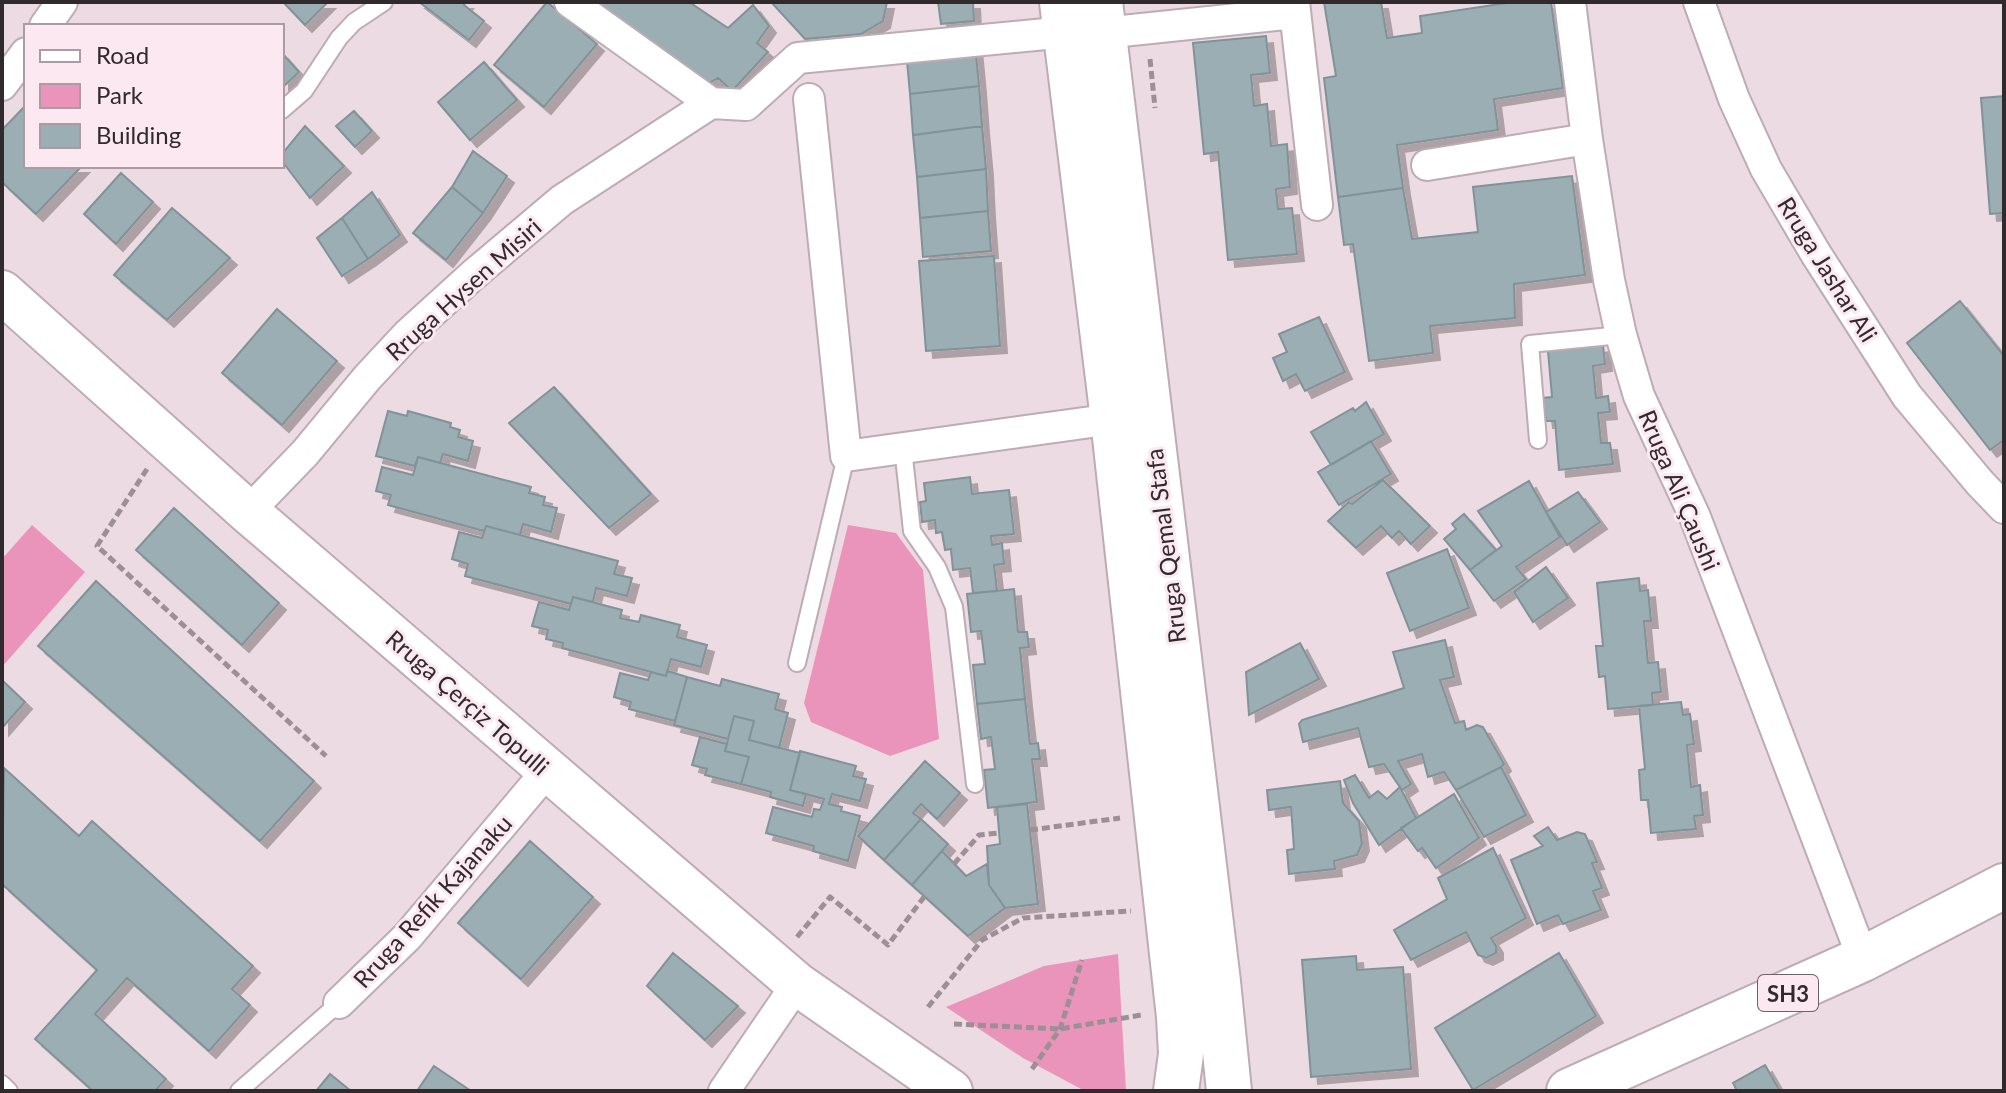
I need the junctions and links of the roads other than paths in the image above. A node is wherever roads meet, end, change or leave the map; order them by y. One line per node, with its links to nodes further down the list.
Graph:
1 (62, 2): 8 (street)
2 (384, 2): 13 (lane)
3 (570, 2): 12 (street)
4 (1570, 2): 14 (street, Rruga Ali Çaushi)
5 (1699, 2): 23 (street, Rruga Jashar Ali)
6 (1294, 7): 7 (street); 16 (street)
7 (1083, 17): 12 (street); 19 (main road, Rruga Qemal Stafa); 39 (main road, Rruga Qemal Stafa)
8 (46, 24)
9 (24, 56): 10 (street)
10 (2, 85)
11 (809, 99): 22 (street)
12 (711, 103): 25 (street, Rruga Hysen Misiri)
13 (284, 108)
14 (1587, 139): 15 (street); 18 (street, Rruga Ali Çaushi)
15 (1427, 165)
16 (1317, 205)
17 (2, 292): 25 (main road, Rruga Çerçiz Topulli)
18 (1621, 335): 20 (lane); 30 (street, Rruga Ali Çaushi)
19 (1113, 419): 21 (street); 38 (main road, Rruga Qemal Stafa)
20 (1538, 440)
21 (903, 448): 22 (street); 28 (lane)
22 (846, 456): 26 (lane)
23 (1992, 477): 24 (street, Rruga Jashar Ali)
24 (2004, 508)
25 (248, 512): 27 (main road, Rruga Çerçiz Topulli)
26 (797, 663)
27 (548, 770): 31 (main road, Rruga Çerçiz Topulli); 32 (street, Rruga Refik Kajanaku)
28 (975, 784)
29 (2004, 886): 30 (main road, SH3)
30 (1863, 959): 40 (main road, SH3)
31 (786, 975): 36 (street); 37 (main road, Rruga Çerçiz Topulli)
32 (339, 1003): 35 (lane, Rruga Refik Kajanaku)
33 (2, 1084): 34 (lane)
34 (9, 1091)
35 (239, 1091)
36 (724, 1091)
37 (951, 1091)
38 (1176, 1091)
39 (1229, 1091)
40 (1569, 1091)

